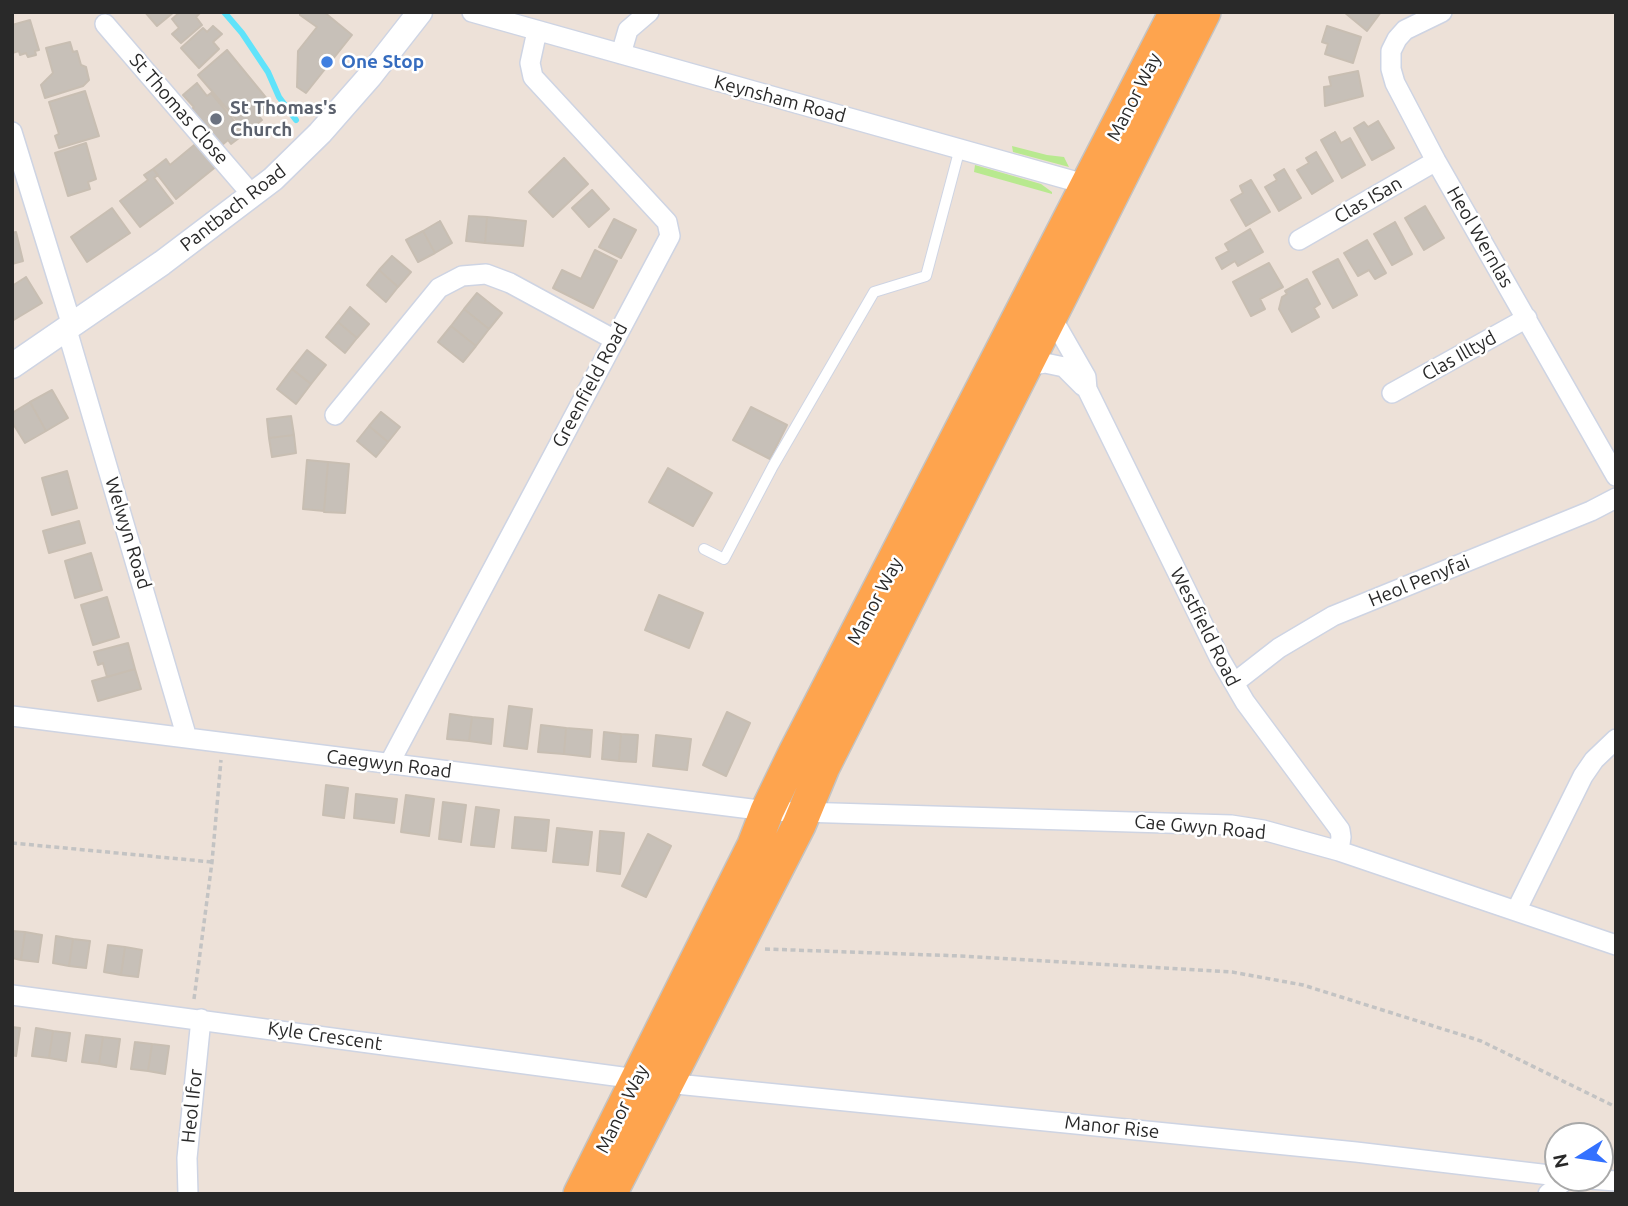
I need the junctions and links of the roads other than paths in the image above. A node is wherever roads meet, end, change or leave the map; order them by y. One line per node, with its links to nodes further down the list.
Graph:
1 (420, 12): 14 (street, Pantbach Road)
2 (472, 12): 8 (street, Keynsham Road)
3 (649, 12): 9 (street)
4 (1176, 12): 13 (highway, Manor Way)
5 (1204, 12): 16 (highway, Manor Way)
6 (1442, 12): 12 (street, Heol Wernlas)
7 (104, 24): 14 (street, St Thomas Close)
8 (537, 31): 9 (street, Keynsham Road); 19 (street, Greenfield Road)
9 (621, 54): 11 (street, Keynsham Road)
10 (12, 132): 18 (street, Welwyn Road)
11 (960, 148): 13 (street, Keynsham Road); 27 (lane)
12 (1436, 161): 15 (street, Clas ISan); 17 (street, Heol Wernlas)
13 (1088, 185): 33 (highway, Manor Way)
14 (253, 195): 18 (street, Pantbach Road)
15 (1299, 240)
16 (1051, 316): 21 (highway, Manor Way); 22 (street, Westfield Road)
17 (1527, 318): 23 (street, Clas Illtyd); 25 (street, Heol Wernlas)
18 (70, 328): 20 (street, Pantbach Road); 30 (street, Welwyn Road)
19 (615, 340): 24 (street); 32 (street, Greenfield Road)
20 (12, 366)
21 (1026, 366): 22 (street, Westfield Road); 34 (highway, Manor Way)
22 (1087, 389): 28 (street, Westfield Road)
23 (1392, 393)
24 (335, 415)
25 (1616, 476)
26 (1616, 498): 28 (street, Heol Penyfai)
27 (704, 548)
28 (1234, 683): 35 (street, Westfield Road)
29 (12, 716): 30 (street, Caegwyn Road)
30 (187, 738): 32 (street, Caegwyn Road)
31 (1616, 739): 36 (street)
32 (389, 764): 33 (street, Caegwyn Road)
33 (767, 811): 34 (street, Cae Gwyn Road); 40 (highway, Manor Way)
34 (805, 812): 35 (street, Cae Gwyn Road); 40 (highway, Manor Way)
35 (1339, 851): 36 (street, Cae Gwyn Road)
36 (1516, 911): 37 (street, Cae Gwyn Road)
37 (1616, 945)
38 (12, 995): 39 (street, Kyle Crescent)
39 (197, 1012): 40 (street, Kyle Crescent); 42 (street, Heol Ifor)
40 (651, 1081): 41 (street, Manor Rise); 43 (highway, Manor Way); 44 (highway, Manor Way)
41 (1544, 1174)
42 (188, 1194)
43 (580, 1194)
44 (610, 1194)

